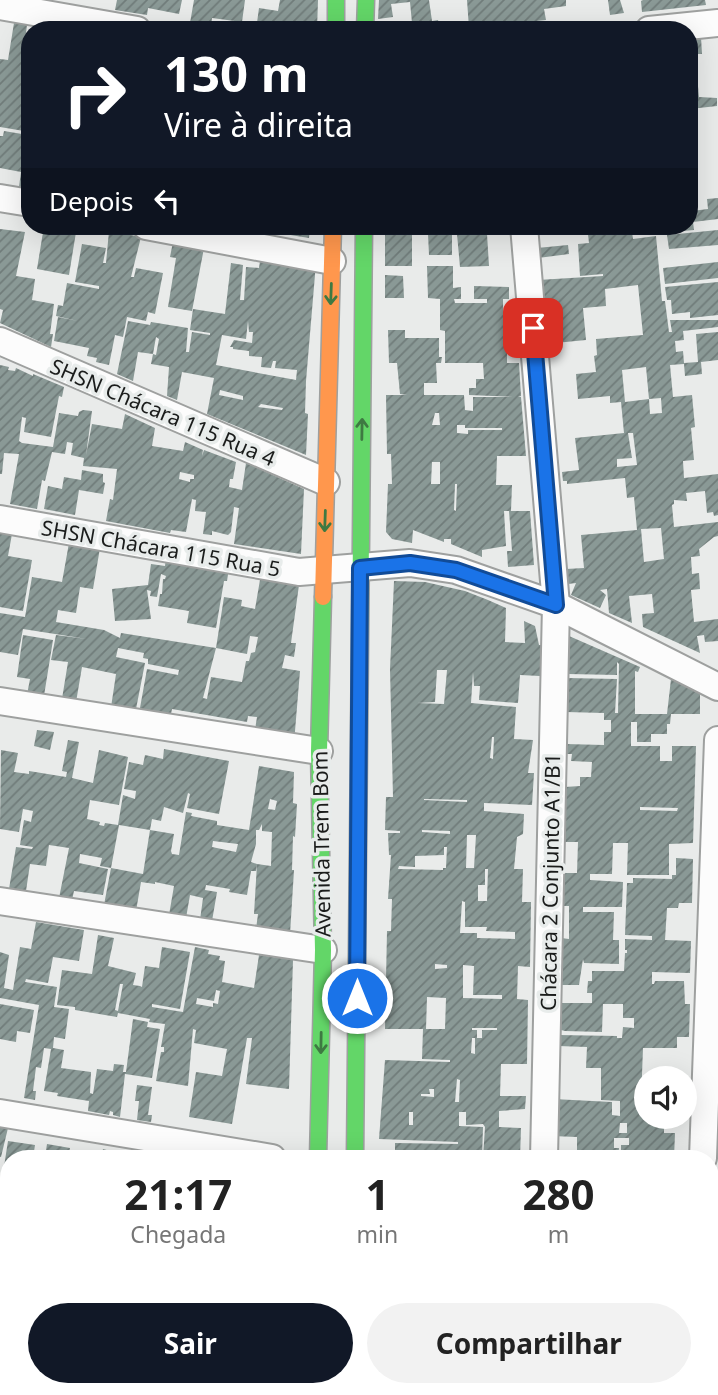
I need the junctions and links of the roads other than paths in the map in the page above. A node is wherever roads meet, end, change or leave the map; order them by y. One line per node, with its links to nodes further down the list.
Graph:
1 (336, 0): 5 (street)
2 (366, 0): 6 (street)
3 (0, 6): 4 (street)
4 (86, 21)
5 (336, 21)
6 (365, 21)
7 (718, 23): 8 (street)
8 (698, 25)
9 (0, 198): 10 (street)
10 (21, 202)
11 (194, 235): 15 (street)
12 (333, 235): 15 (street, Avenida Trem Bom)
13 (364, 235): 19 (street, Avenida Trem Bom, one-way to 13)
14 (525, 235): 21 (street, Chácara 2 Conjunto A1/B1)
15 (332, 261): 17 (street, Avenida Trem Bom, one-way to 17)
16 (0, 341): 17 (street, SHSN Chácara 115 Rua 4)
17 (327, 482): 20 (street, Avenida Trem Bom, one-way to 20)
18 (0, 519): 20 (street, SHSN Chácara 115 Rua 5)
19 (360, 568): 20 (street); 21 (street); 31 (street, Avenida Trem Bom)
20 (323, 571): 25 (street, Avenida Trem Bom)
21 (556, 605): 22 (street); 32 (street, Chácara 2 Conjunto A1/B1)
22 (718, 687)
23 (0, 701): 25 (street)
24 (718, 740): 33 (street)
25 (319, 751): 27 (street, Avenida Trem Bom)
26 (0, 901): 27 (street)
27 (323, 950): 30 (street, Avenida Trem Bom, one-way to 30)
28 (0, 1113): 29 (street)
29 (224, 1150)
30 (318, 1150)
31 (355, 1150)
32 (544, 1150)
33 (703, 1150)

